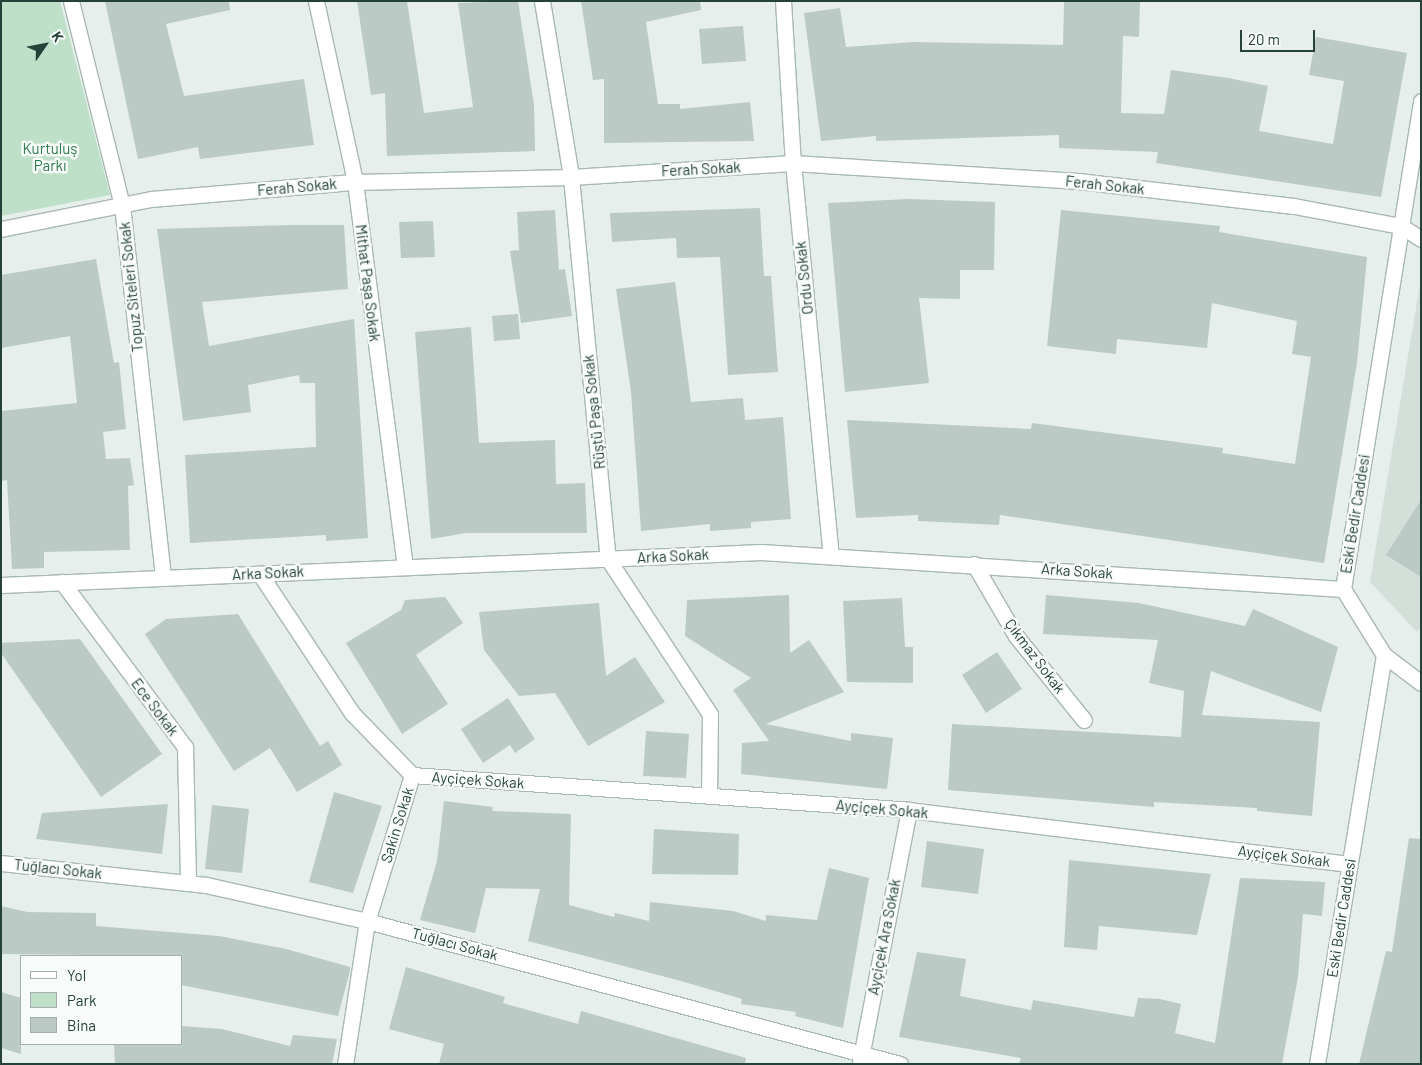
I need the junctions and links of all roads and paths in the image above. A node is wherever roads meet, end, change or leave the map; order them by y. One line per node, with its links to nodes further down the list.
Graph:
1 (71, 1): 9 (street, Topuz Siteleri Sokak)
2 (316, 1): 8 (street, Mithat Paşa Sokak)
3 (542, 1): 7 (street, Rüştü Paşa Sokak)
4 (783, 1): 6 (street, Ordu Sokak)
5 (1421, 101): 10 (street, Eski Bedir Caddesi)
6 (793, 164): 7 (street, Ferah Sokak); 10 (street, Ferah Sokak); 13 (street, Ordu Sokak)
7 (571, 177): 8 (street, Ferah Sokak); 14 (street, Rüştü Paşa Sokak)
8 (355, 182): 9 (street, Ferah Sokak); 16 (street, Mithat Paşa Sokak)
9 (122, 205): 11 (street, Ferah Sokak); 18 (street, Topuz Siteleri Sokak)
10 (1401, 226): 12 (street); 21 (street, Eski Bedir Caddesi)
11 (1, 229)
12 (1421, 239)
13 (831, 555): 14 (street, Arka Sokak); 15 (street, Arka Sokak)
14 (608, 559): 16 (street, Arka Sokak); 26 (street, Rüştü Paşa Sokak)
15 (974, 564): 21 (street, Arka Sokak); 24 (street, Çıkmaz Sokak)
16 (405, 568): 17 (street, Arka Sokak)
17 (260, 574): 18 (street, Arka Sokak); 25 (street, Sakin Sokak)
18 (163, 578): 19 (street, Arka Sokak)
19 (62, 582): 20 (street, Arka Sokak); 30 (street, Ece Sokak)
20 (1, 585)
21 (1343, 589): 22 (street, Eski Bedir Caddesi)
22 (1384, 655): 23 (street); 29 (street, Eski Bedir Caddesi)
23 (1421, 684)
24 (1084, 720)
25 (412, 775): 26 (street, Ayçiçek Sokak); 31 (street, Sakin Sokak)
26 (709, 796): 27 (street, Ayçiçek Sokak)
27 (909, 810): 29 (street, Ayçiçek Sokak); 32 (street, Ayçiçek Ara Sokak)
28 (1, 863): 30 (street, Tuğlacı Sokak)
29 (1350, 864): 35 (street, Eski Bedir Caddesi)
30 (188, 883): 31 (street, Tuğlacı Sokak)
31 (367, 921): 32 (street, Tuğlacı Sokak); 33 (street, Sakin Sokak)
32 (861, 1059): 34 (street, Tuğlacı Sokak)
33 (345, 1064)
34 (900, 1064)
35 (1317, 1064)

